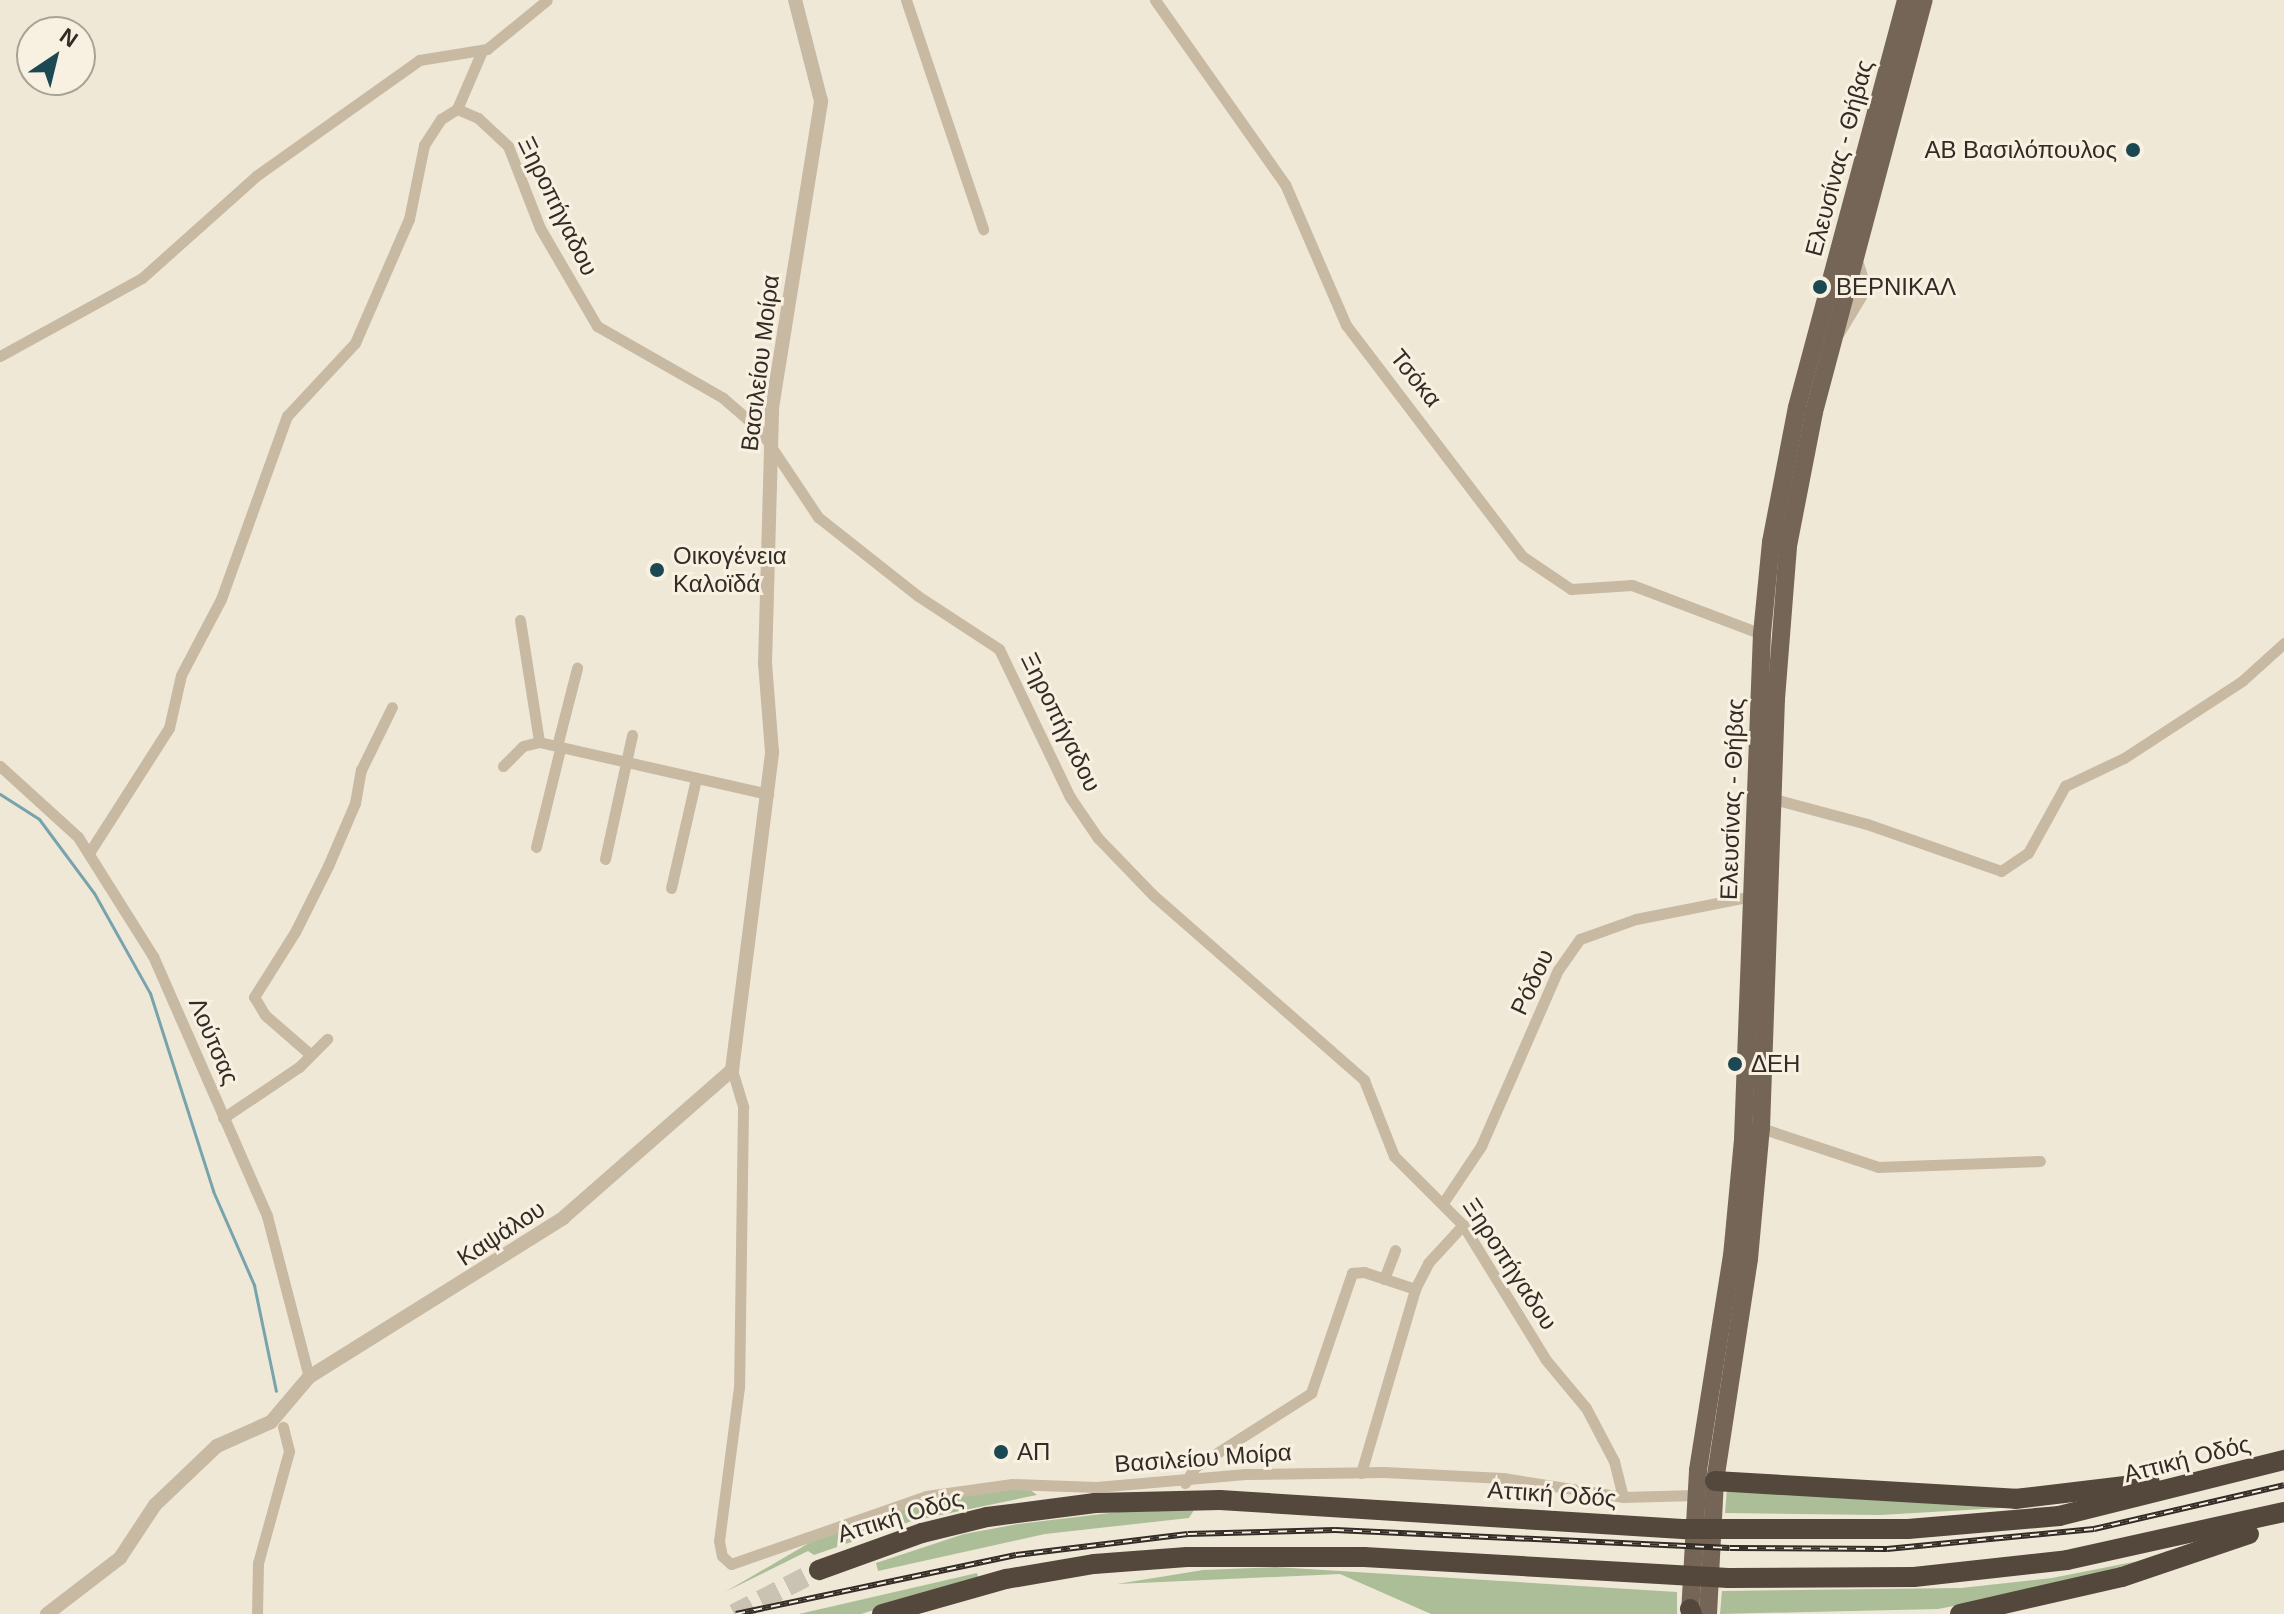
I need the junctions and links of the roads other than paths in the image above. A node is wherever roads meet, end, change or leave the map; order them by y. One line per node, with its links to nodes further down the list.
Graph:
1 (547, 0): 7 (street)
2 (795, 0): 11 (street, Βασιλείου Μοίρα)
3 (906, 0): 9 (street)
4 (1155, 0): 13 (street, Τσόκα)
5 (1906, 0): 13 (main road, Ελευσίνας - Θήβας)
6 (1924, 0): 25 (main road, Ελευσίνας - Θήβας)
7 (482, 51): 8 (street); 10 (street)
8 (457, 109): 11 (street, Ξηροπήγαδου); 27 (street)
9 (983, 229)
10 (0, 356)
11 (769, 447): 24 (street, Βασιλείου Μοίρα); 37 (street, Ξηροπήγαδου)
12 (520, 620): 18 (street)
13 (1762, 634): 25 (main road, Ελευσίνας - Θήβας)
14 (2284, 643): 25 (street)
15 (577, 668): 19 (street)
16 (392, 707): 32 (street)
17 (632, 735): 20 (street)
18 (539, 742): 19 (street); 22 (street)
19 (558, 747): 20 (street); 26 (street)
20 (626, 764): 23 (street); 28 (street)
21 (0, 766): 27 (street, Λούτσας)
22 (503, 766)
23 (696, 779): 24 (street); 29 (street)
24 (768, 794): 33 (street, Βασιλείου Μοίρα)
25 (1764, 798): 30 (main road, Ελευσίνας - Θήβας)
26 (536, 847)
27 (89, 853): 34 (street, Λούτσας)
28 (605, 859)
29 (671, 888)
30 (1761, 896): 35 (main road, Ελευσίνας - Θήβας); 37 (street, Ρόδου); 49 (main road, Ελευσίνας - Θήβας)
31 (327, 1039): 32 (street)
32 (311, 1055): 34 (street)
33 (732, 1070): 42 (street, Καψάλου); 48 (street, Βασιλείου Μοίρα)
34 (223, 1118): 42 (street, Λούτσας)
35 (1761, 1128): 36 (street); 47 (main road, Ελευσίνας - Θήβας)
36 (2040, 1161)
37 (1443, 1203): 38 (street, Ξηροπήγαδου)
38 (1463, 1225): 41 (street); 50 (street, Ξηροπήγαδου)
39 (1395, 1250): 40 (street)
40 (1384, 1279): 41 (street); 48 (street)
41 (1415, 1289): 45 (street)
42 (309, 1377): 43 (street, Καψάλου)
43 (282, 1419): 55 (street); 56 (street)
44 (2284, 1460): 46 (highway, Αττική Οδός)
45 (1361, 1473): 48 (street, Βασιλείου Μοίρα); 50 (street, Βασιλείου Μοίρα)
46 (2225, 1477): 47 (highway); 53 (highway, Αττική Οδός)
47 (1715, 1481): 49 (main road); 54 (main road, Ελευσίνας - Θήβας)
48 (1185, 1483)
49 (1695, 1495): 50 (street, Βασιλείου Μοίρα); 54 (main road, Ελευσίνας - Θήβας)
50 (1623, 1497)
51 (2284, 1512): 57 (highway)
52 (2284, 1518): 58 (highway)
53 (819, 1570)
54 (1695, 1613)
55 (47, 1614)
56 (257, 1614)
57 (882, 1614)
58 (1960, 1614)

